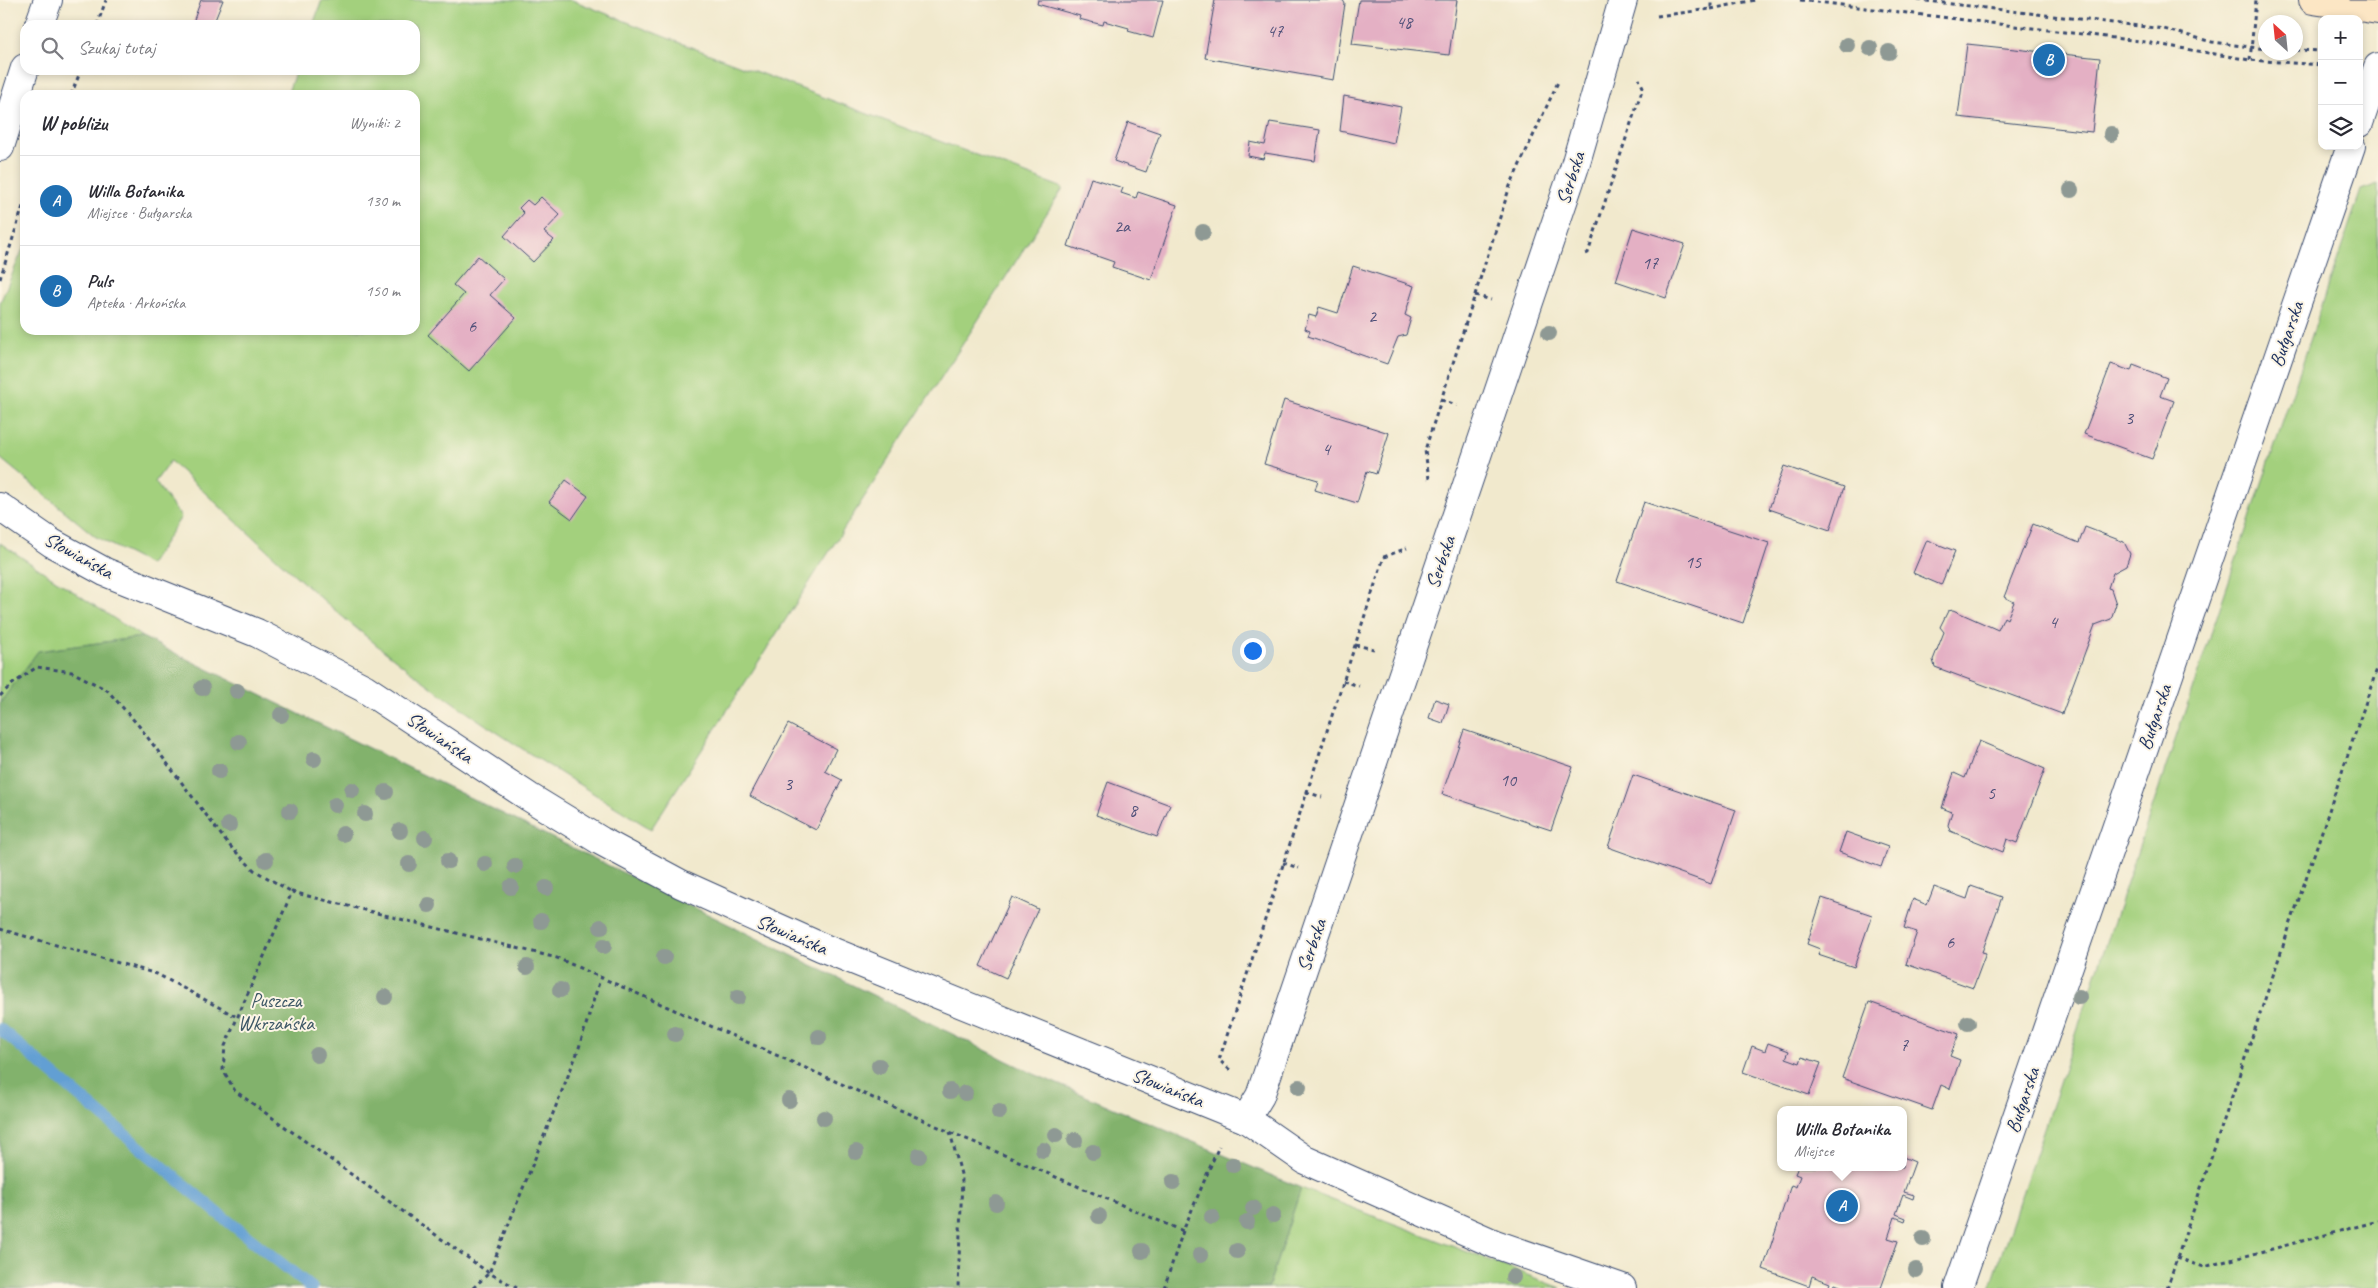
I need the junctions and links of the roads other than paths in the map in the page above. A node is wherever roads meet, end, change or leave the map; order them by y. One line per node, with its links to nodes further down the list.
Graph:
1 (48, 0): 5 (street)
2 (1623, 0): 12 (street, Serbska)
3 (2314, 0): 4 (street)
4 (2378, 10)
5 (41, 20)
6 (2378, 67): 8 (street)
7 (23, 75): 9 (street)
8 (2363, 111)
9 (0, 147)
10 (2350, 150): 14 (street, Bułgarska)
11 (0, 506): 12 (street, Słowiańska)
12 (1246, 1118): 13 (street, Słowiańska)
13 (1622, 1288)
14 (1958, 1288)

